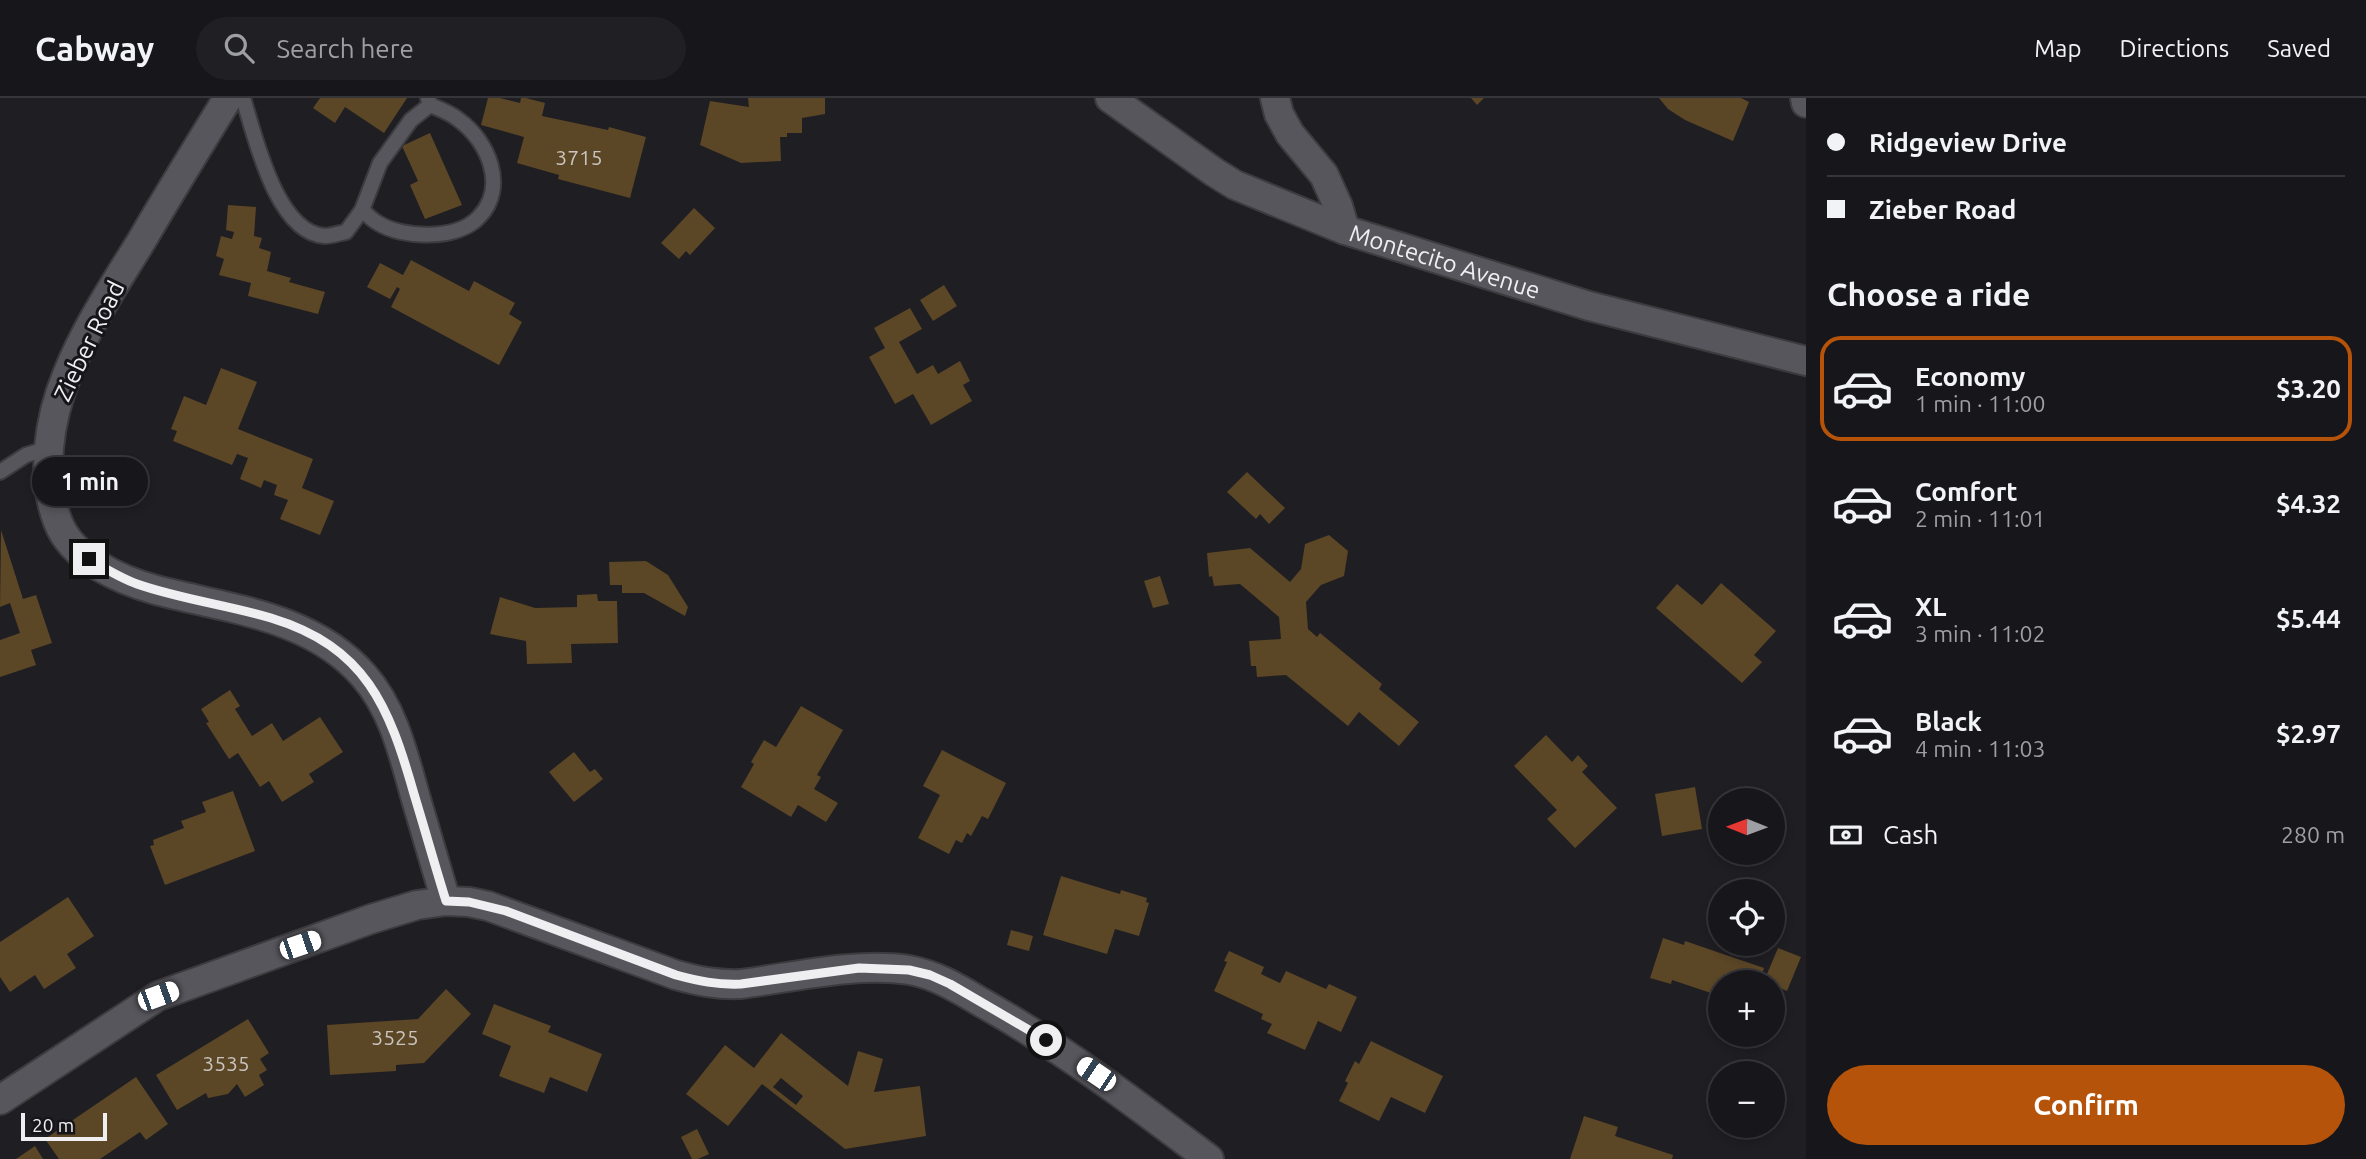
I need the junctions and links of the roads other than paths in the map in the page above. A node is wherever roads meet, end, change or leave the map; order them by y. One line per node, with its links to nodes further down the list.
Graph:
1 (228, 98): 11 (street, Zieber Road)
2 (243, 98): 8 (lane)
3 (1110, 98): 9 (street, Montecito Avenue)
4 (1275, 98): 9 (street)
5 (1805, 98): 7 (street)
6 (429, 101): 8 (lane); 8 (lane)
7 (1806, 103)
8 (362, 210)
9 (1345, 230): 10 (street, Montecito Avenue)
10 (1806, 361)
11 (49, 448): 12 (lane); 13 (street, Zieber Road)
12 (0, 472)
13 (446, 901): 14 (street); 15 (street)
14 (0, 1100)
15 (1209, 1159)

